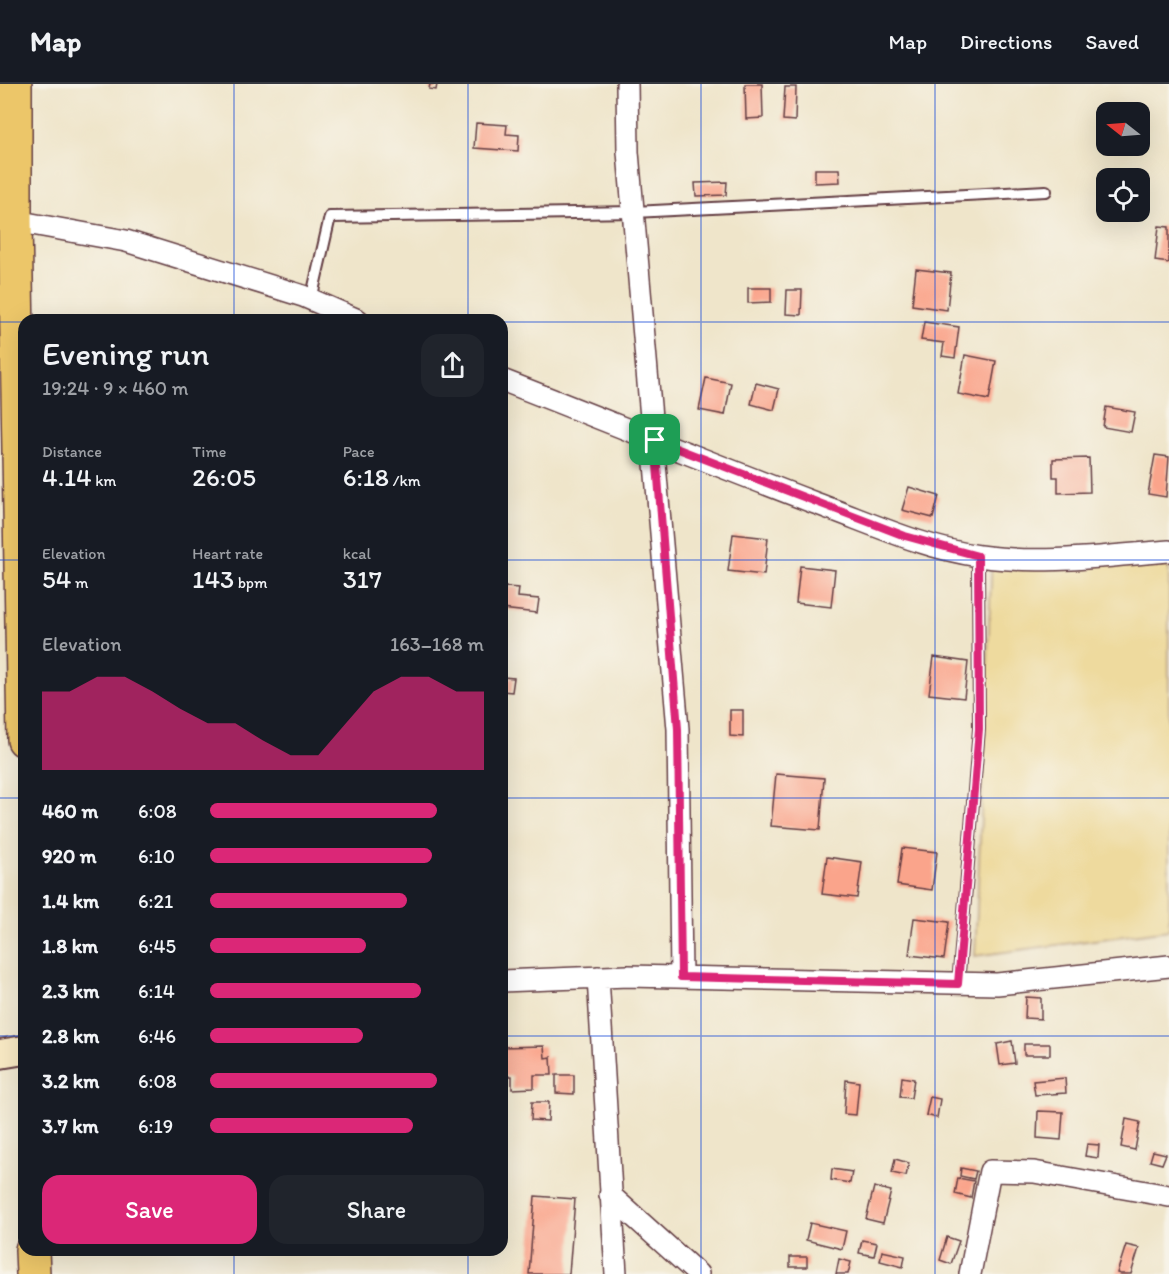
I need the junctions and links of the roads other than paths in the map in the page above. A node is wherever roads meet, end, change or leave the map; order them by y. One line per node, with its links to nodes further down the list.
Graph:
1 (15, 84): 5 (highway)
2 (627, 84): 4 (street)
3 (1046, 191): 4 (lane)
4 (634, 212): 6 (lane); 10 (street)
5 (15, 221): 6 (street); 9 (highway)
6 (311, 300): 7 (street)
7 (344, 314)
8 (508, 382): 10 (street)
9 (18, 394)
10 (655, 440): 12 (street); 15 (street)
11 (1169, 551): 12 (street)
12 (978, 556): 17 (lane)
13 (1169, 966): 17 (street)
14 (598, 977): 15 (street); 16 (street); 20 (street)
15 (681, 977): 17 (street)
16 (508, 981)
17 (958, 984)
18 (18, 1051): 19 (street)
19 (0, 1054)
20 (610, 1195): 24 (street); 25 (street)
21 (1169, 1196): 26 (street)
22 (32, 1256): 23 (highway)
23 (33, 1274)
24 (616, 1274)
25 (698, 1274)
26 (970, 1274)

